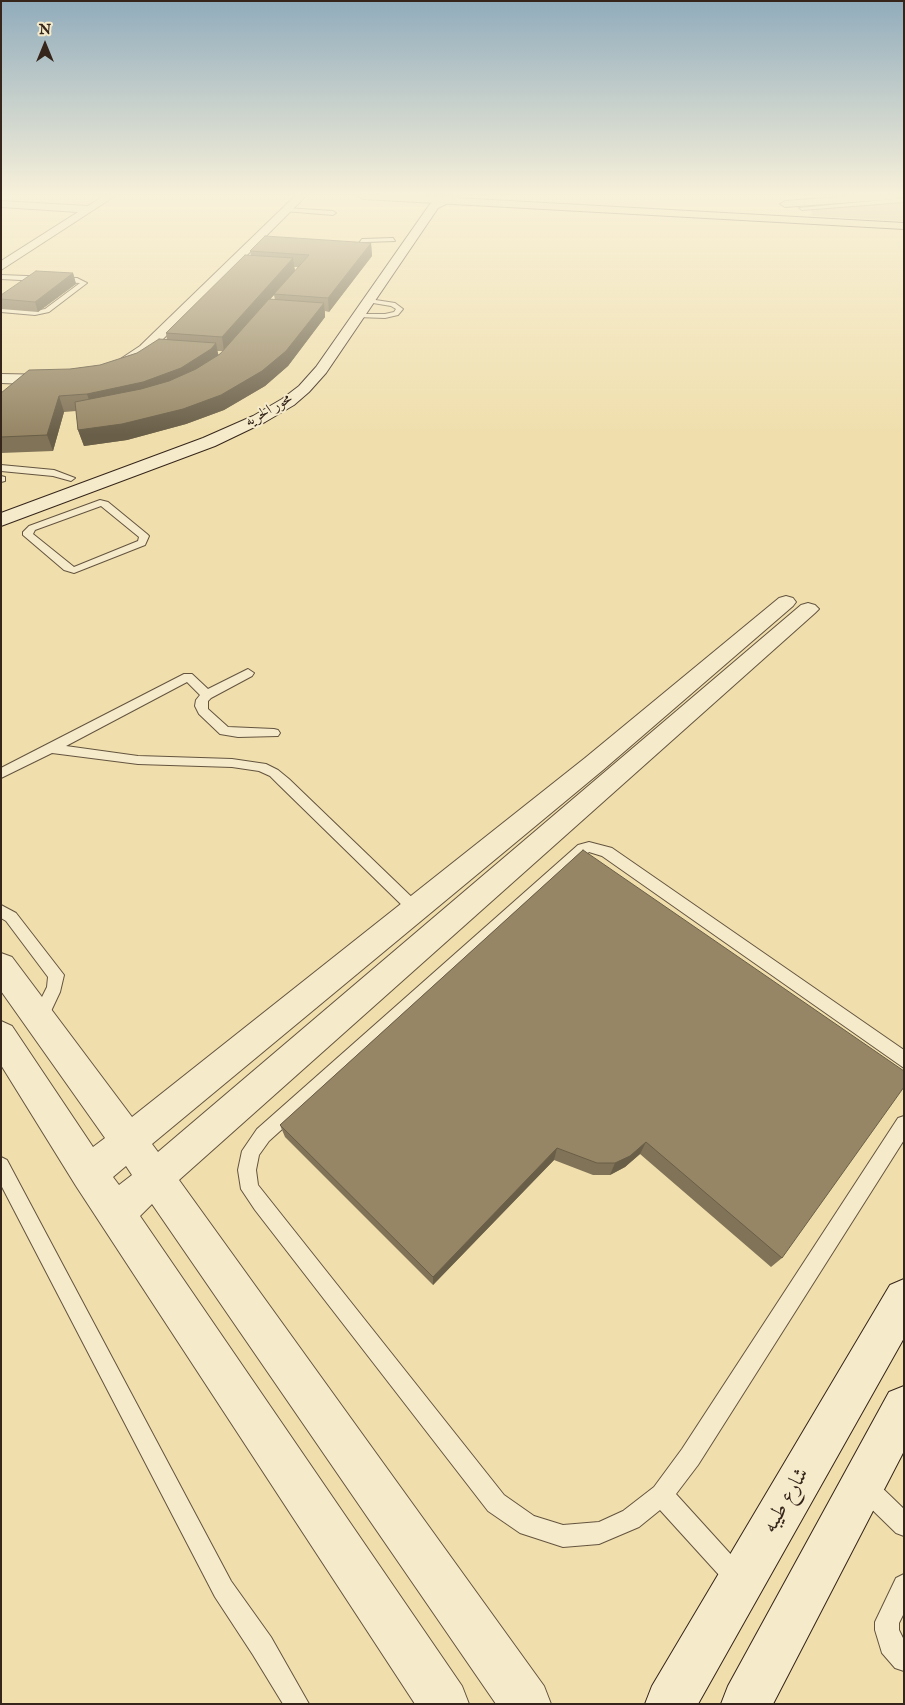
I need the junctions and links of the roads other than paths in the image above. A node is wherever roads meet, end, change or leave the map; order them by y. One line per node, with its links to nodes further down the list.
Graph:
1 (220, 276): 9 (street)
2 (386, 276): 6 (street, محور الحريه)
3 (1, 277): 4 (lane)
4 (16, 278): 5 (lane); 7 (lane)
5 (9, 283)
6 (369, 301): 8 (street, محور الحريه); 8 (lane)
7 (1, 310)
8 (358, 316): 18 (street, محور الحريه)
9 (107, 371)
10 (1, 378): 11 (street)
11 (71, 379)
12 (285, 385): 15 (street, محور الحريه)
13 (1, 468): 14 (lane)
14 (12, 469): 15 (lane); 16 (lane)
15 (72, 478): 17 (street, محور الحريه)
16 (2, 480)
17 (37, 491)
18 (28, 510): 19 (street, محور الحريه); 20 (lane)
19 (1, 520)
20 (43, 524): 20 (lane)
21 (248, 673): 22 (lane)
22 (206, 695): 23 (lane); 24 (lane)
23 (274, 733)
24 (50, 748): 25 (lane); 26 (lane)
25 (1, 774)
26 (416, 910): 33 (street); 36 (street)
27 (1, 911): 29 (lane)
28 (1, 966): 29 (street)
29 (40, 1019): 33 (street)
30 (1, 1036): 35 (street)
31 (904, 1060): 41 (lane)
32 (904, 1124): 41 (lane)
33 (128, 1142): 35 (street); 36 (street)
34 (1, 1166): 46 (lane)
35 (89, 1173): 37 (street)
36 (155, 1177): 37 (street); 48 (street)
37 (116, 1212): 47 (street)
38 (904, 1299): 43 (street, شارع طيبه)
39 (904, 1407): 40 (street)
40 (862, 1485): 42 (lane); 50 (street)
41 (662, 1495): 43 (lane)
42 (904, 1525)
43 (741, 1582): 49 (street, شارع طيبه)
44 (904, 1586): 45 (lane)
45 (904, 1659)
46 (297, 1704)
47 (444, 1704)
48 (526, 1704)
49 (670, 1704)
50 (746, 1704)

